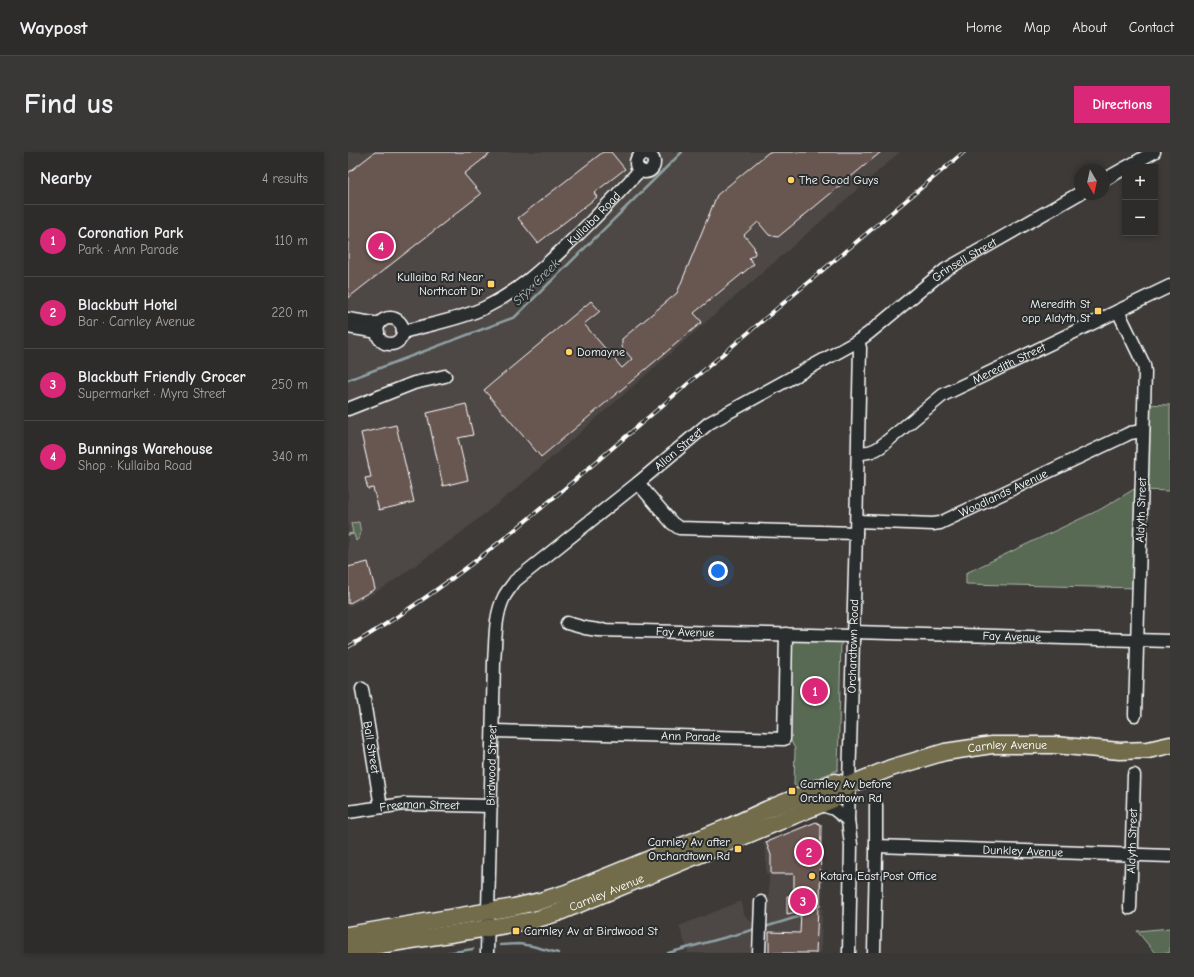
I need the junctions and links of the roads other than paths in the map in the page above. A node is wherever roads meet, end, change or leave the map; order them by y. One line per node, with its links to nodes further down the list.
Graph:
1 (1154, 152): 3 (street)
2 (654, 154): 11 (street, Kullaiba Road)
3 (1133, 164)
4 (1122, 170): 5 (street)
5 (1110, 177)
6 (1074, 196): 13 (street, Grinsell Street)
7 (1170, 286): 8 (street, Meredith Street)
8 (1118, 311): 16 (street, Aldyth Street); 17 (street, Meredith Street)
9 (348, 318): 12 (street, Kullaiba Road)
10 (348, 327): 12 (street, Kullaiba Road)
11 (402, 327): 12 (street, Kullaiba Road); 12 (street, Kullaiba Road)
12 (378, 328)
13 (858, 341): 17 (street, Orchardtown Road); 18 (street, Allan Street)
14 (445, 376): 15 (street)
15 (348, 409)
16 (1143, 432): 19 (street, Woodlands Avenue); 24 (street, Aldyth Street)
17 (858, 453): 19 (street, Orchardtown Road)
18 (638, 483): 19 (street, Woodlands Avenue); 20 (street, Allan Street)
19 (856, 527): 23 (street, Orchardtown Road)
20 (515, 581): 28 (street, Birdwood Street)
21 (567, 622): 22 (street, Fay Avenue)
22 (786, 634): 23 (street, Fay Avenue); 28 (street, Ann Parade)
23 (853, 634): 24 (street, Fay Avenue); 31 (street, Orchardtown Road)
24 (1137, 640): 25 (street, Fay Avenue); 27 (street, Aldyth Street)
25 (1170, 641)
26 (362, 689): 35 (street, Ball Street)
27 (1135, 715)
28 (493, 731): 34 (street, Birdwood Street)
29 (1170, 745): 31 (main road, Carnley Avenue)
30 (1134, 775): 39 (street, Aldyth Street)
31 (849, 785): 32 (main road, Carnley Avenue); 37 (street, Orchardtown Road); 43 (main road, Carnley Avenue)
32 (820, 804): 37 (street); 44 (main road, Carnley Avenue)
33 (876, 805): 38 (street)
34 (491, 806): 35 (street, Freeman Street); 43 (street, Birdwood Street)
35 (381, 807): 36 (street, Freeman Street)
36 (348, 812)
37 (848, 820): 49 (street, Orchardtown Road)
38 (876, 846): 39 (street, Dunkley Avenue); 50 (street)
39 (1132, 855): 40 (street, Dunkley Avenue); 42 (street, Aldyth Street)
40 (1170, 856)
41 (761, 902): 48 (street)
42 (1130, 908)
43 (488, 912): 44 (street, Birdwood Street); 45 (main road, Carnley Avenue)
44 (488, 928): 46 (main road, Carnley Avenue); 47 (street, Birdwood Street)
45 (348, 935)
46 (348, 950)
47 (487, 953)
48 (759, 953)
49 (849, 953)
50 (874, 953)

